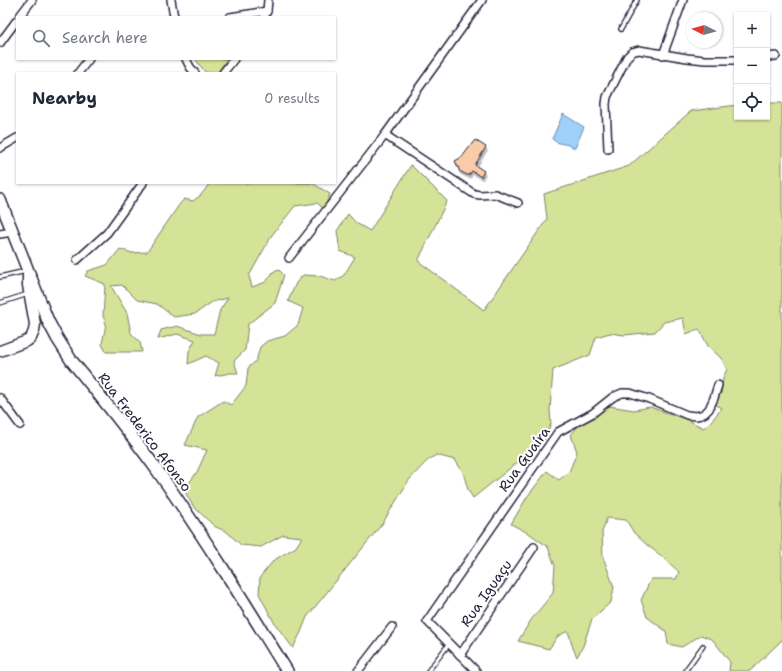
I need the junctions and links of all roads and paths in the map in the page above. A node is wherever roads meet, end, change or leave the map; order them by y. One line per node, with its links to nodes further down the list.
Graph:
1 (32, 0): 8 (street)
2 (171, 0): 9 (street)
3 (268, 0): 7 (street)
4 (482, 0): 24 (street)
5 (637, 0): 12 (lane)
6 (683, 0): 14 (street)
7 (265, 14): 10 (street)
8 (20, 16)
9 (174, 16)
10 (242, 16)
11 (16, 21): 13 (street)
12 (621, 29)
13 (0, 44)
14 (663, 55): 20 (street); 27 (street)
15 (776, 56): 16 (street)
16 (770, 57)
17 (88, 60): 21 (street)
18 (186, 60): 22 (street)
19 (233, 60): 23 (street)
20 (734, 60)
21 (79, 72)
22 (194, 72)
23 (224, 72)
24 (385, 135): 30 (street); 33 (street)
25 (16, 139): 26 (street)
26 (0, 148)
27 (608, 149)
28 (142, 184): 34 (street)
29 (0, 200): 31 (main road, Rua Frederico Afonso)
30 (518, 203)
31 (12, 232): 32 (street); 35 (main road, Rua Frederico Afonso)
32 (0, 234)
33 (289, 258)
34 (77, 260)
35 (29, 270): 36 (lane); 37 (main road); 48 (main road, Rua Frederico Afonso)
36 (0, 277)
37 (29, 294): 38 (lane); 39 (main road)
38 (0, 303)
39 (0, 351)
40 (718, 385): 45 (street, Rua Guaíra)
41 (0, 398): 42 (street)
42 (20, 425)
43 (534, 547): 47 (street, Rua Iguaçu)
44 (392, 628): 49 (street)
45 (449, 644): 47 (street); 50 (lane)
46 (703, 646): 52 (lane)
47 (460, 655): 51 (street)
48 (287, 671)
49 (358, 671)
50 (428, 671)
51 (476, 671)
52 (685, 671)

